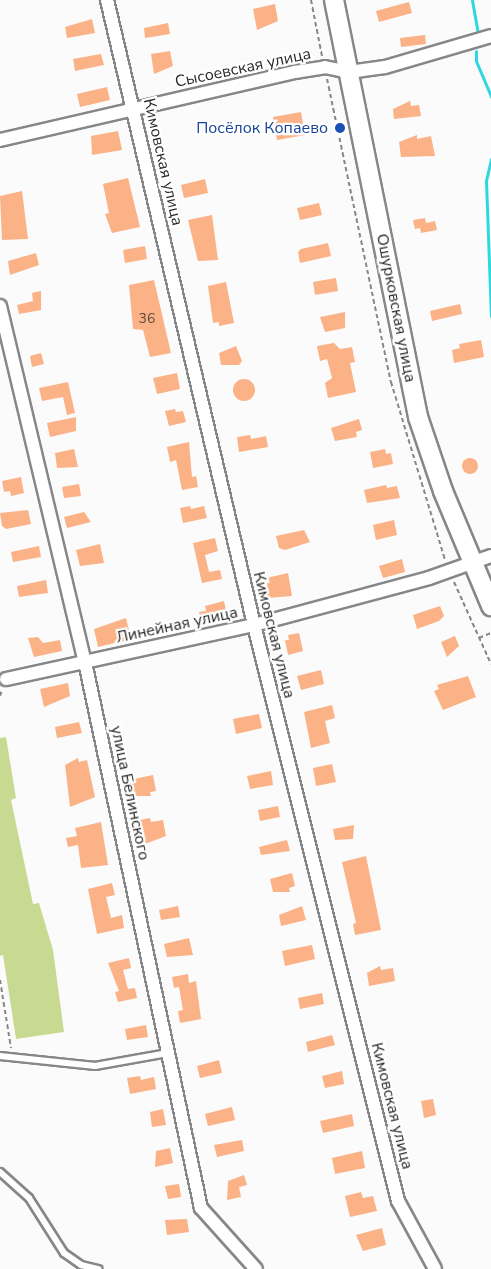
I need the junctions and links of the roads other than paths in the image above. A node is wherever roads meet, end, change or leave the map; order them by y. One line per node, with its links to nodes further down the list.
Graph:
1 (107, 0): 5 (street, Кимовская улица)
2 (334, 0): 4 (street, Ошурковская улица)
3 (490, 40): 4 (street, Сысоевская улица)
4 (349, 72): 5 (street, Сысоевская улица); 9 (street, Ошурковская улица)
5 (134, 109): 6 (street, Сысоевская улица); 11 (street, Кимовская улица)
6 (0, 140)
7 (0, 306): 12 (street, улица Белинского)
8 (491, 556): 9 (street, Линейная улица)
9 (473, 563): 10 (street, Ошурковская улица); 11 (street, Линейная улица)
10 (491, 606)
11 (254, 625): 12 (street, Линейная улица); 19 (street, Кимовская улица)
12 (85, 662): 13 (street, Линейная улица); 14 (street, улица Белинского)
13 (6, 679)
14 (168, 1053): 15 (lane); 18 (street, улица Белинского)
15 (0, 1056)
16 (0, 1172): 17 (lane)
17 (99, 1269)
18 (256, 1269)
19 (435, 1269)

